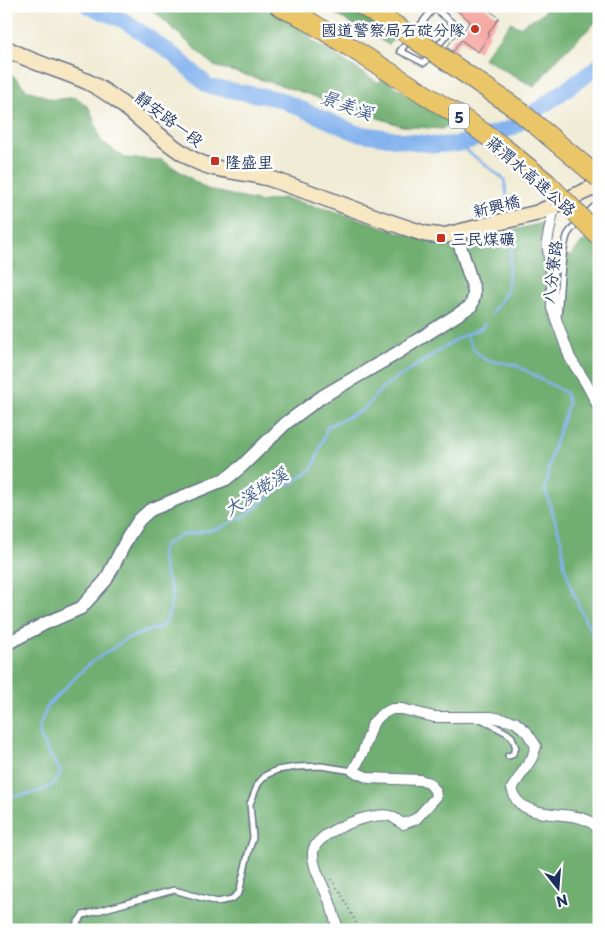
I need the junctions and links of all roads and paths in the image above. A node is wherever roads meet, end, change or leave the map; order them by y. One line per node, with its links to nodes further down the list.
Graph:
1 (279, 6): 6 (highway)
2 (286, 6): 6 (highway, 蔣渭水高速公路 / 5)
3 (363, 6): 7 (highway, 5)
4 (368, 6): 7 (highway)
5 (433, 7): 5 (lane)
6 (304, 18): 14 (highway, 蔣渭水高速公路 / 5, bridge)
7 (396, 26): 9 (highway, 5, bridge)
8 (6, 48): 13 (main road, 靜安路一段)
9 (599, 178)
10 (599, 185): 12 (main road)
11 (599, 203): 15 (lane, 八分寮路)
12 (554, 206): 13 (main road, 新興橋); 15 (street)
13 (460, 232): 17 (street)
14 (599, 236)
15 (558, 326): 16 (street)
16 (599, 408)
17 (6, 644)
18 (479, 717): 19 (lane); 20 (street); 21 (street)
19 (508, 756)
20 (353, 770): 22 (street); 23 (lane)
21 (599, 830)
22 (316, 867): 24 (street); 25 (path)
23 (72, 930)
24 (338, 930)
25 (360, 930)

